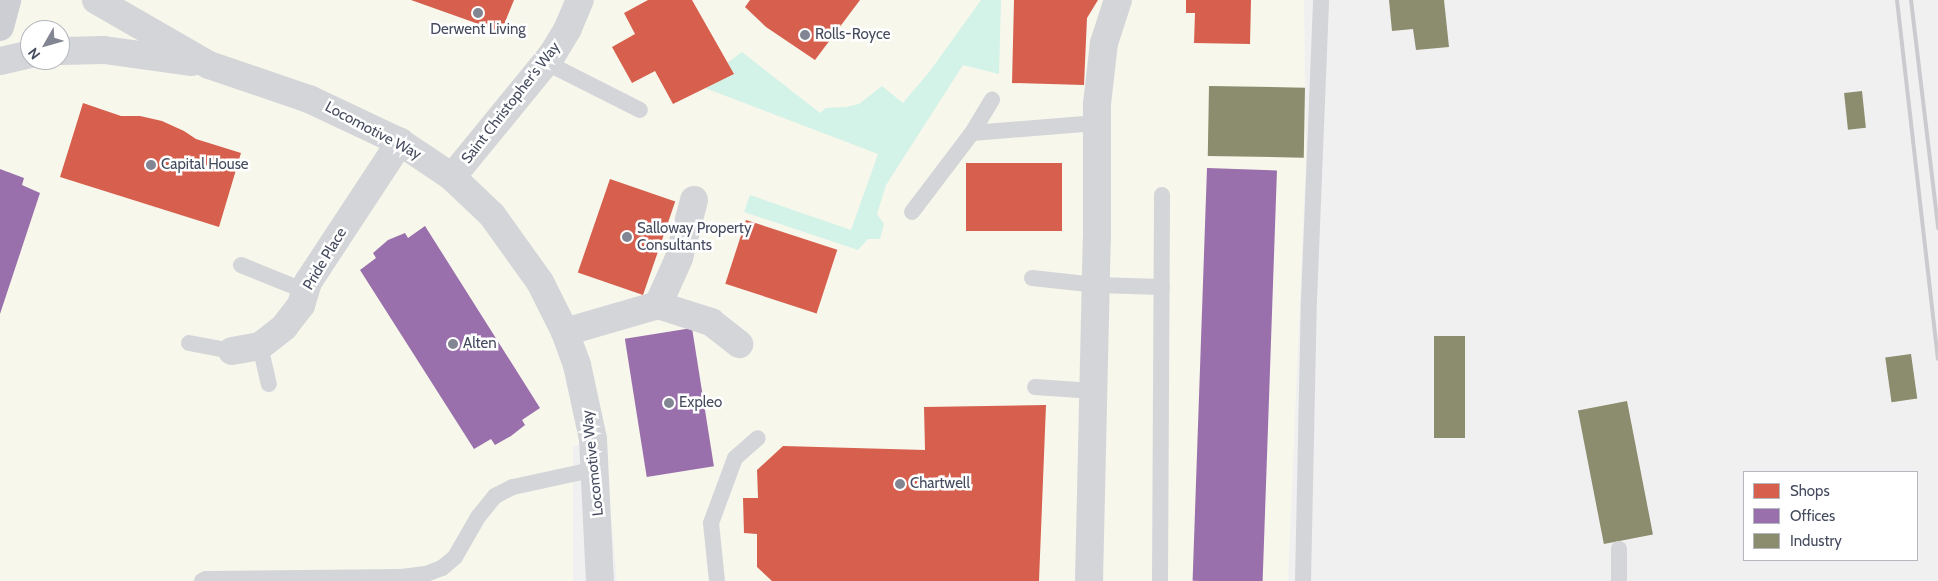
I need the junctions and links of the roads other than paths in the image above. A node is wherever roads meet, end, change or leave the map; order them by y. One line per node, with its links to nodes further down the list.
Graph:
1 (7, 0): 6 (main road)
2 (96, 0): 11 (street, Locomotive Way)
3 (580, 0): 10 (street, Saint Christopher's Way)
4 (1118, 0): 14 (street)
5 (1322, 0): 43 (lane)
6 (0, 27)
7 (70, 51): 11 (street, Locomotive Way)
8 (20, 56): 9 (street)
9 (0, 61)
10 (546, 63): 13 (lane); 17 (street, Saint Christopher's Way)
11 (209, 65): 16 (street, Locomotive Way)
12 (992, 100): 15 (lane)
13 (640, 110)
14 (1097, 123): 15 (lane); 23 (street)
15 (972, 133): 20 (lane)
16 (400, 142): 17 (street, Locomotive Way); 25 (street, Pride Place)
17 (452, 177): 27 (street, Locomotive Way)
18 (1162, 195): 24 (lane)
19 (694, 200): 26 (street)
20 (912, 212)
21 (241, 265): 25 (lane)
22 (1032, 278): 23 (lane)
23 (1096, 285): 24 (lane); 34 (street)
24 (1162, 287): 42 (lane)
25 (304, 291): 30 (street, Pride Place)
26 (658, 305): 27 (street); 29 (street)
27 (565, 332): 36 (street, Locomotive Way)
28 (189, 343): 31 (lane)
29 (739, 344)
30 (260, 346): 31 (street, Pride Place); 32 (lane)
31 (232, 350)
32 (269, 384)
33 (1035, 387): 34 (lane)
34 (1094, 391): 41 (street)
35 (758, 438): 40 (lane)
36 (596, 469): 38 (lane); 39 (street, Locomotive Way)
37 (1620, 549): 44 (lane)
38 (202, 581)
39 (600, 581)
40 (717, 581)
41 (1089, 581)
42 (1160, 581)
43 (1303, 581)
44 (1620, 581)

